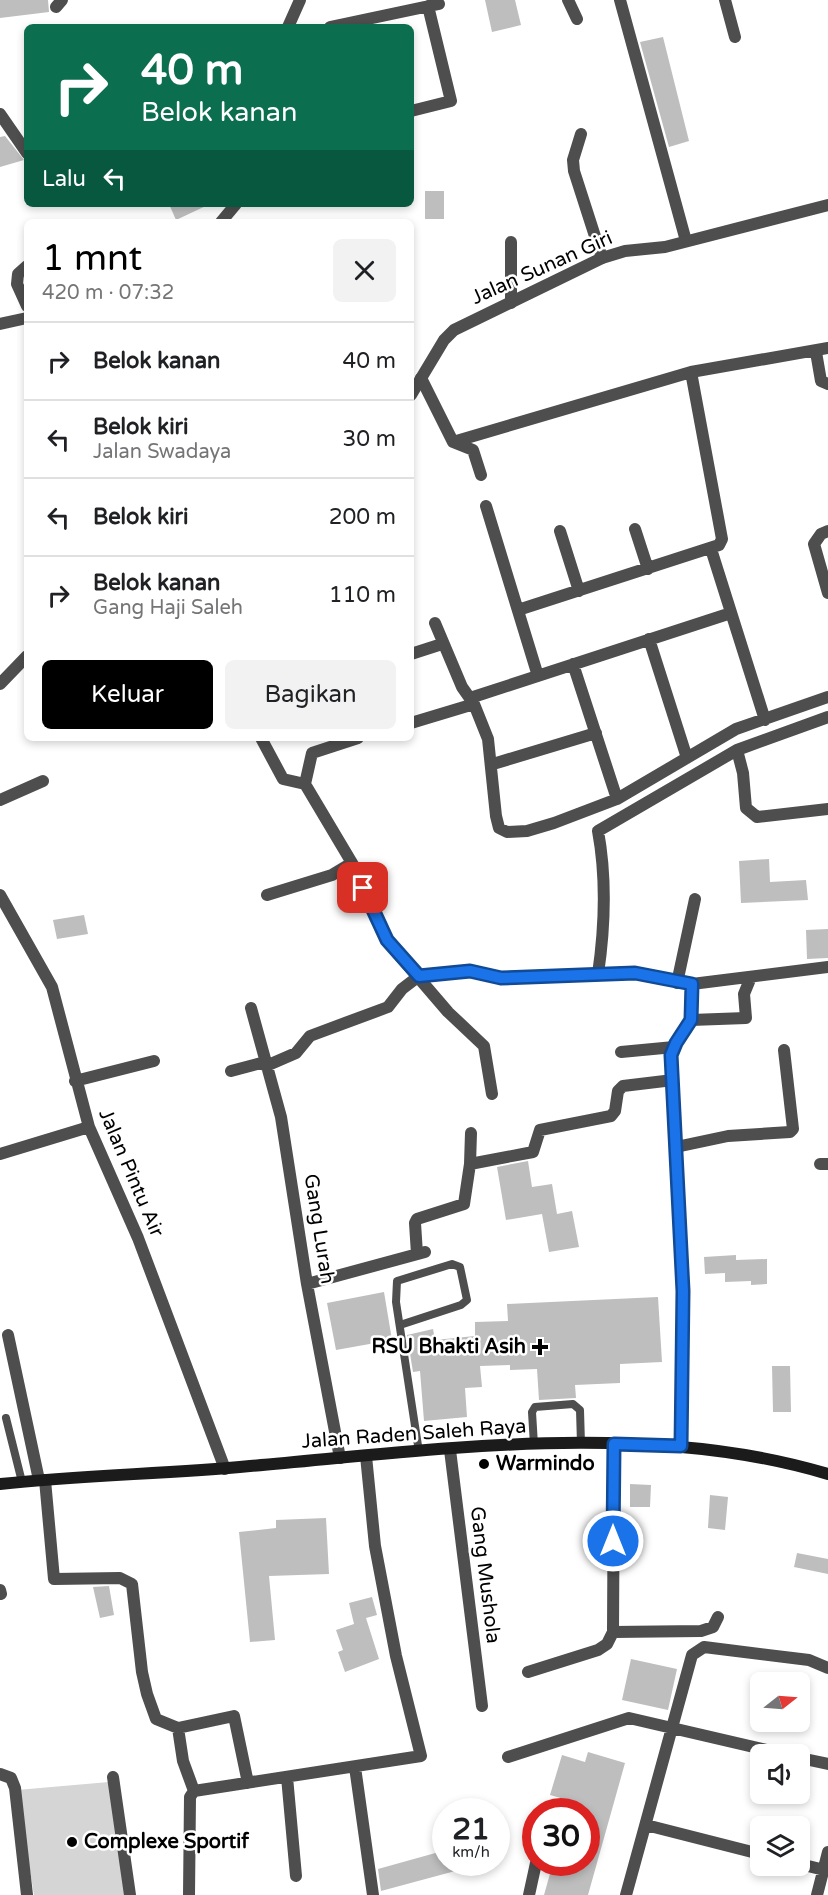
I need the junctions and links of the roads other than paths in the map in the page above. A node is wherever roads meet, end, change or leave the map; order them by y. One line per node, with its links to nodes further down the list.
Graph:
1 (300, 0): 6 (street)
2 (568, 0): 5 (street)
3 (620, 0): 16 (street)
4 (725, 0): 8 (street)
5 (577, 20)
6 (289, 24)
7 (344, 24): 9 (street)
8 (735, 37)
9 (414, 110)
10 (0, 114): 12 (street)
11 (580, 134): 18 (street)
12 (24, 149)
13 (828, 205): 16 (street, Jalan Sunan Giri)
14 (234, 207): 15 (street)
15 (224, 219)
16 (686, 241): 18 (street, Jalan Sunan Giri)
17 (511, 242): 21 (street)
18 (602, 258): 21 (street, Jalan Sunan Giri)
19 (24, 269): 20 (street)
20 (24, 299)
21 (511, 303): 26 (street, Jalan Sunan Giri)
22 (24, 319): 23 (street)
23 (0, 324)
24 (822, 350): 25 (street); 27 (street)
25 (691, 372): 29 (street); 35 (street)
26 (422, 378): 28 (street, Jalan Sunan Giri); 29 (street)
27 (828, 384)
28 (414, 390)
29 (453, 442): 30 (street)
30 (481, 475)
31 (486, 506): 39 (street)
32 (635, 529): 36 (street)
33 (560, 531): 37 (street)
34 (828, 531): 38 (street)
35 (711, 549): 36 (street); 40 (street)
36 (648, 569): 37 (street)
37 (579, 591): 39 (street)
38 (828, 593)
39 (518, 610): 47 (street)
40 (731, 614): 42 (street); 52 (street)
41 (435, 623): 43 (street)
42 (649, 639): 46 (street); 58 (street)
43 (442, 644): 44 (street); 50 (street)
44 (414, 653)
45 (24, 659): 48 (street)
46 (573, 664): 47 (street); 54 (street)
47 (538, 676): 50 (street)
48 (0, 684)
49 (828, 697): 52 (street)
50 (472, 701): 53 (street); 59 (street)
51 (828, 717): 57 (street)
52 (765, 720): 58 (street)
53 (414, 722)
54 (596, 733): 59 (street); 62 (street)
55 (263, 741): 61 (street)
56 (349, 741): 61 (street)
57 (737, 750): 64 (street); 70 (street)
58 (687, 758): 62 (street)
59 (492, 764): 62 (street)
60 (43, 781): 63 (street)
61 (305, 784): 65 (street)
62 (617, 799)
63 (0, 800)
64 (828, 809)
65 (352, 863): 67 (street); 71 (street)
66 (0, 895): 84 (street, Jalan Pintu Air)
67 (267, 895)
68 (695, 899): 73 (street)
69 (828, 967): 72 (street)
70 (598, 974): 71 (street); 73 (street)
71 (419, 976): 81 (street); 85 (street)
72 (751, 977): 74 (street); 76 (street)
73 (677, 983): 74 (street)
74 (692, 984): 76 (street)
75 (251, 1008): 81 (street, Gang Lurah)
76 (691, 1020): 77 (street)
77 (674, 1047): 79 (street); 83 (street)
78 (784, 1050): 88 (street)
79 (621, 1052)
80 (154, 1061): 84 (street)
81 (266, 1064): 82 (street); 91 (street, Gang Lurah)
82 (231, 1071)
83 (673, 1080): 88 (street); 90 (street)
84 (75, 1081): 86 (street, Jalan Pintu Air)
85 (492, 1094)
86 (89, 1127): 89 (street); 103 (street, Jalan Pintu Air)
87 (471, 1133): 90 (street)
88 (676, 1147): 98 (street)
89 (0, 1154)
90 (470, 1164): 91 (street)
91 (308, 1284): 102 (street, Gang Lurah)
92 (400, 1325): 92 (lane); 100 (lane)
93 (8, 1335): 105 (street)
94 (6, 1418): 106 (lane)
95 (581, 1444): 96 (main road, Jalan Raden Saleh Raya); 97 (main road, Jalan Raden Saleh Raya); 97 (lane)
96 (614, 1444): 98 (main road, Jalan Raden Saleh Raya); 109 (street)
97 (534, 1445): 99 (main road, Jalan Raden Saleh Raya)
98 (681, 1446): 104 (main road, Jalan Raden Saleh Raya)
99 (450, 1450): 100 (main road, Jalan Raden Saleh Raya); 112 (street, Gang Mushola)
100 (419, 1452): 101 (main road, Jalan Raden Saleh Raya)
101 (366, 1456): 102 (main road, Jalan Raden Saleh Raya); 119 (street)
102 (340, 1458): 103 (main road, Jalan Raden Saleh Raya)
103 (225, 1468): 105 (main road, Jalan Raden Saleh Raya)
104 (828, 1474)
105 (42, 1480): 106 (main road, Jalan Raden Saleh Raya); 113 (street)
106 (22, 1482): 107 (main road, Jalan Raden Saleh Raya)
107 (0, 1484)
108 (718, 1617): 109 (street)
109 (613, 1632): 111 (street)
110 (828, 1668): 114 (street)
111 (528, 1671)
112 (482, 1706)
113 (178, 1728): 123 (street); 124 (street)
114 (673, 1728): 115 (street); 116 (street); 125 (street)
115 (750, 1746)
116 (508, 1757)
117 (810, 1760): 118 (street)
118 (828, 1764)
119 (355, 1767): 121 (street); 135 (street)
120 (0, 1773): 132 (street)
121 (287, 1777): 123 (street); 130 (street)
122 (113, 1778): 133 (street)
123 (248, 1783): 124 (street)
124 (194, 1791): 134 (street)
125 (646, 1826): 126 (street); 137 (street)
126 (750, 1852)
127 (828, 1852): 129 (street)
128 (810, 1867): 129 (street)
129 (826, 1871): 138 (street)
130 (297, 1876)
131 (533, 1876): 136 (street)
132 (27, 1895)
133 (130, 1895)
134 (189, 1895)
135 (374, 1895)
136 (529, 1895)
137 (626, 1895)
138 (817, 1895)

